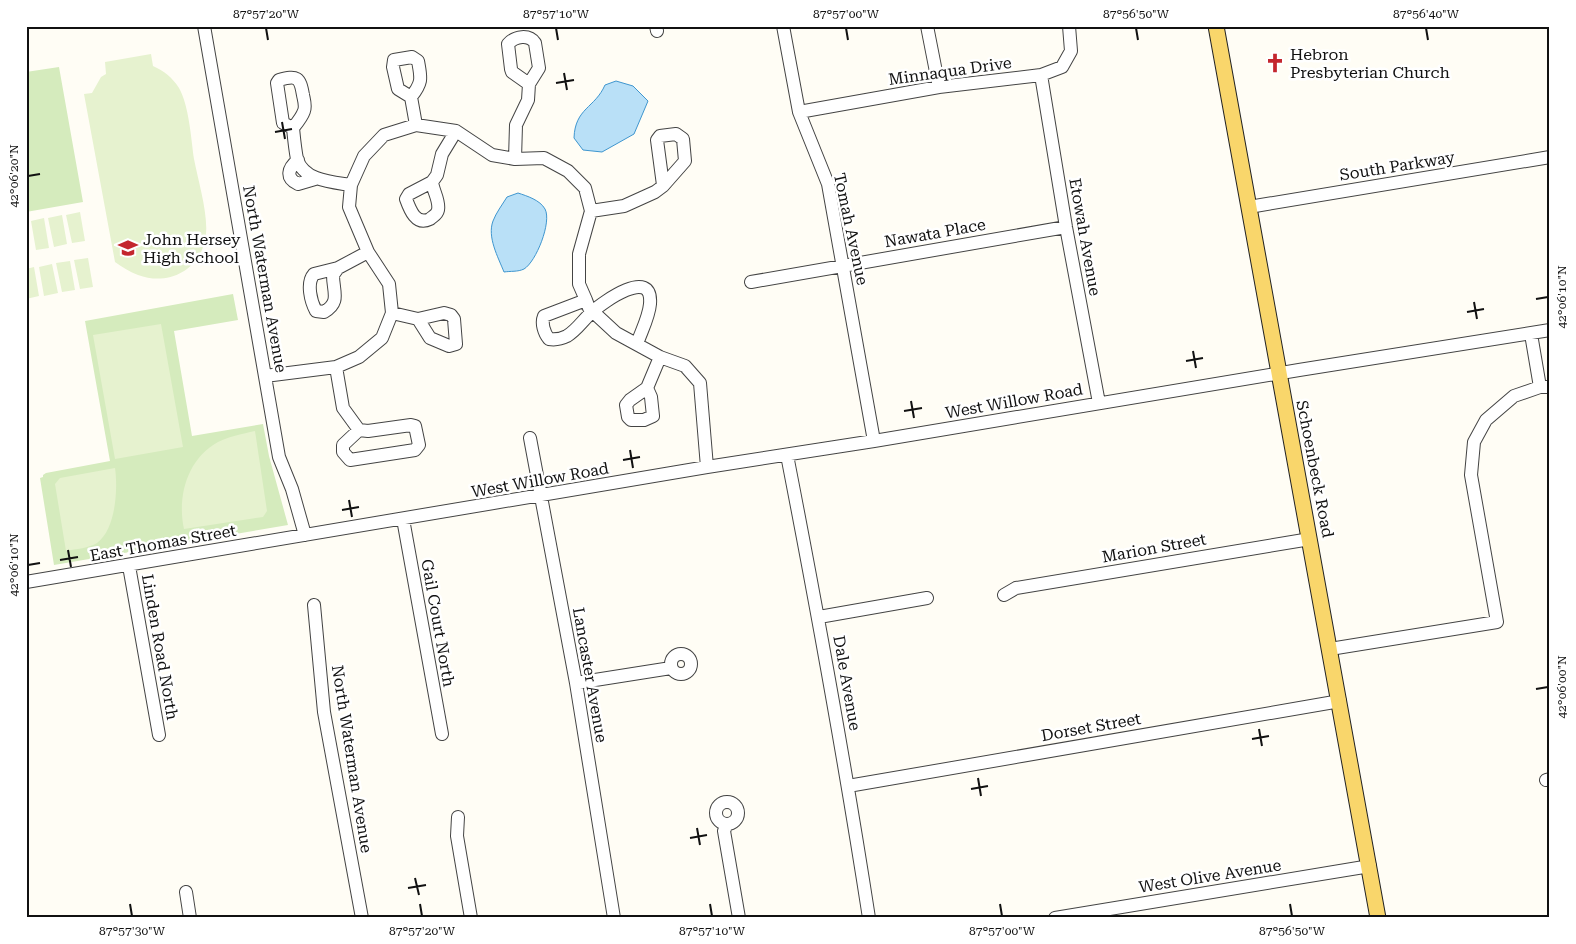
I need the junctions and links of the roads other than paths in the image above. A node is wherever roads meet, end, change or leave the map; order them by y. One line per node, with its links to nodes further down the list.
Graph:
1 (204, 26): 37 (street, North Waterman Avenue)
2 (783, 26): 10 (street, Tomah Avenue)
3 (927, 26): 8 (street)
4 (1069, 26): 6 (street, Minnaqua Drive)
5 (1216, 26): 21 (main road, Schoenbeck Road)
6 (1041, 75): 8 (street, Minnaqua Drive); 23 (street, Etowah Avenue)
7 (529, 84): 16 (street)
8 (939, 87): 10 (street, Minnaqua Drive)
9 (411, 97): 11 (street)
10 (799, 112): 25 (street, Tomah Avenue)
11 (416, 125): 13 (street); 19 (street)
12 (293, 128): 15 (street)
13 (456, 130): 16 (street); 18 (street)
14 (1550, 157): 21 (street, South Parkway)
15 (298, 160): 17 (street); 17 (street)
16 (515, 160): 22 (street)
17 (315, 179): 19 (street)
18 (432, 182)
19 (350, 185): 24 (street)
20 (663, 185): 22 (street)
21 (1249, 207): 36 (main road, Schoenbeck Road)
22 (591, 212): 28 (street)
23 (1066, 227): 25 (street, Nawata Place); 40 (street, Etowah Avenue)
24 (368, 252): 26 (street); 29 (street)
25 (844, 266): 27 (street, Nawata Place); 43 (street, Tomah Avenue)
26 (338, 268)
27 (751, 282)
28 (589, 306): 33 (street); 33 (street)
29 (392, 313): 30 (street); 35 (street)
30 (418, 319)
31 (1550, 330): 32 (street, West Willow Road)
32 (1531, 334): 36 (street, West Willow Road); 38 (street)
33 (637, 344): 34 (street)
34 (660, 357): 39 (street); 45 (street)
35 (336, 367): 37 (street); 41 (street)
36 (1279, 373): 40 (street, West Willow Road); 49 (main road, Schoenbeck Road)
37 (265, 376): 48 (street, North Waterman Avenue)
38 (1545, 387): 56 (street)
39 (647, 388)
40 (1099, 403): 43 (street, West Willow Road)
41 (359, 430): 41 (street)
42 (530, 438): 46 (street, Lancaster Avenue)
43 (874, 441): 44 (street, West Willow Road)
44 (787, 455): 45 (street, West Willow Road); 55 (street, Dale Avenue)
45 (707, 467): 46 (street, West Willow Road)
46 (540, 496): 47 (street, West Willow Road); 58 (street, Lancaster Avenue)
47 (403, 519): 48 (street, West Willow Road); 60 (street, Gail Court North)
48 (305, 535): 50 (street, East Thomas Street)
49 (1310, 538): 52 (street, Marion Street); 56 (main road, Schoenbeck Road)
50 (129, 566): 51 (street, East Thomas Street); 61 (street, Linden Road North)
51 (26, 582)
52 (1004, 595)
53 (927, 598): 55 (street)
54 (314, 605): 68 (street, North Waterman Avenue)
55 (819, 617): 62 (street, Dale Avenue)
56 (1330, 649): 59 (main road, Schoenbeck Road)
57 (671, 668): 58 (street)
58 (576, 683): 70 (street, Lancaster Avenue)
59 (1340, 701): 62 (street, Dorset Street); 65 (main road, Schoenbeck Road)
60 (442, 734)
61 (159, 735)
62 (848, 786): 72 (street, Dale Avenue)
63 (458, 817): 69 (street)
64 (727, 824): 71 (street)
65 (1370, 866): 73 (street, West Olive Avenue); 74 (main road, Schoenbeck Road)
66 (186, 892): 67 (street)
67 (190, 918)
68 (362, 918)
69 (471, 918)
70 (614, 918)
71 (739, 918)
72 (869, 918)
73 (1055, 918)
74 (1378, 918)

